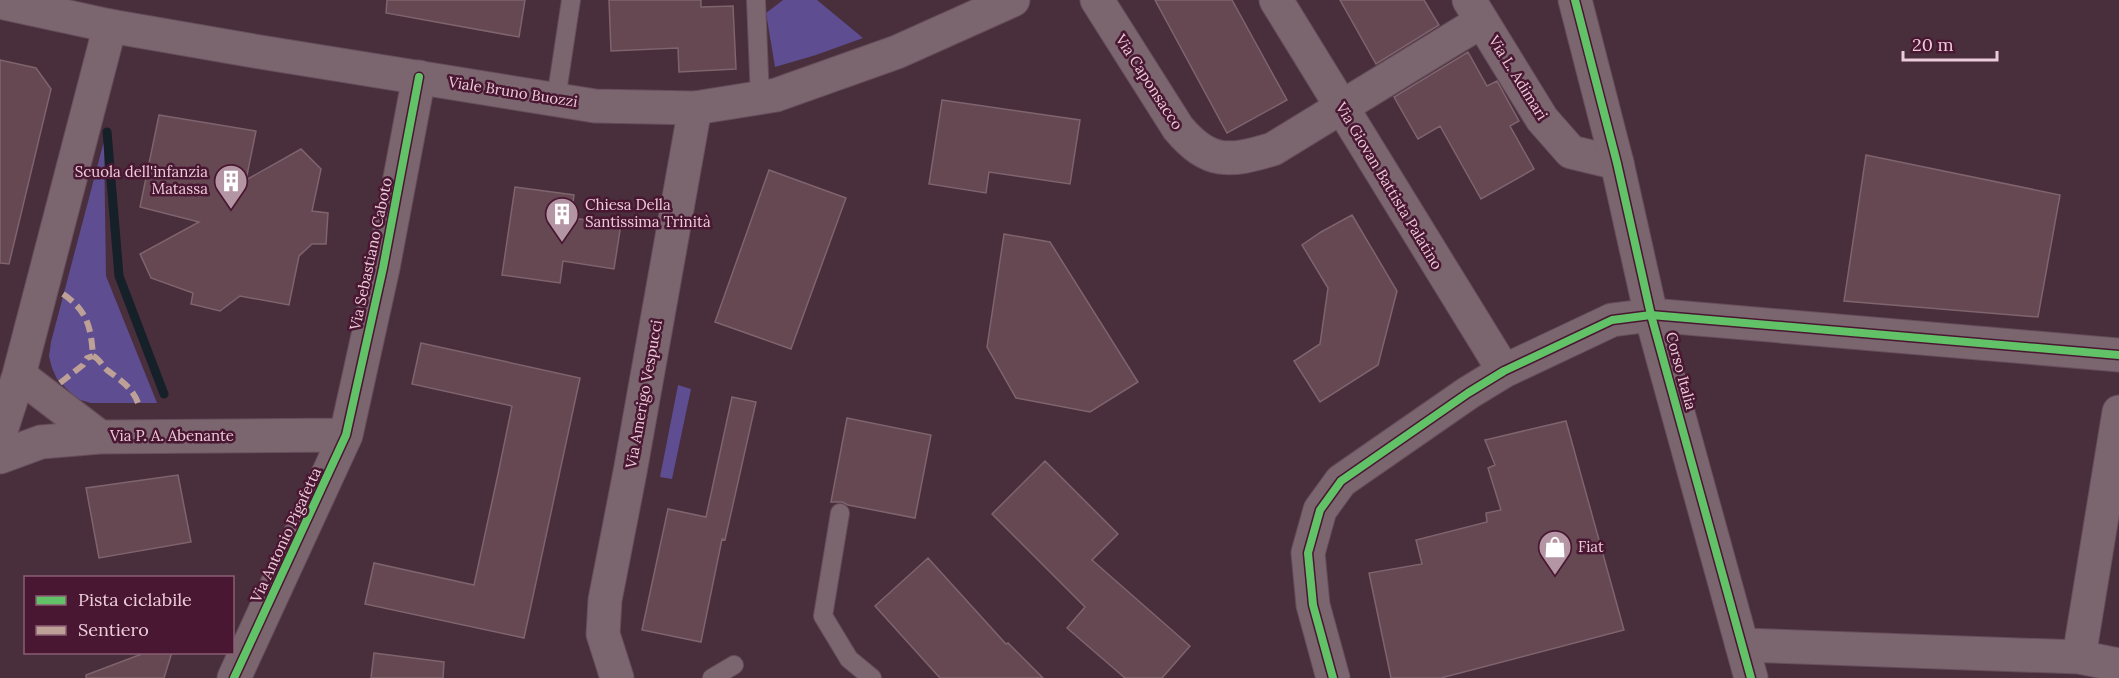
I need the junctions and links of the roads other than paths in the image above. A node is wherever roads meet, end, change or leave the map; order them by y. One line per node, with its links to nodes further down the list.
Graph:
1 (572, 0): 11 (lane)
2 (756, 0): 12 (lane)
3 (1013, 0): 12 (street, Viale Bruno Buozzi)
4 (1097, 0): 14 (street, Via Caponsacco)
5 (1276, 0): 14 (street, Via Giovan Battista Palatino)
6 (1575, 0): 15 (street, Corso Italia)
7 (0, 2): 9 (street, Viale Bruno Buozzi)
8 (1475, 11): 14 (street, Via L. Adimari); 15 (street, Via L. Adimari)
9 (110, 26): 10 (street, Viale Bruno Buozzi); 19 (street)
10 (419, 77): 11 (street, Viale Bruno Buozzi); 22 (street, Via Sebastiano Caboto)
11 (556, 99): 13 (street, Viale Bruno Buozzi)
12 (760, 99): 13 (street, Viale Bruno Buozzi)
13 (695, 108): 31 (street, Via Amerigo Vespucci)
14 (1341, 108): 18 (street, Via Giovan Battista Palatino)
15 (1617, 163): 16 (street, Corso Italia)
16 (1651, 315): 17 (street); 18 (street); 26 (street, Corso Italia)
17 (2119, 356)
18 (1504, 371): 34 (street)
19 (19, 375): 21 (street); 23 (street)
20 (2119, 412): 27 (street)
21 (0, 434)
22 (346, 435): 23 (street, Via P. A. Abenante); 30 (street, Via Antonio Pigafetta)
23 (100, 437): 24 (street, Via P. A. Abenante)
24 (0, 457)
25 (840, 513): 33 (lane)
26 (1742, 645): 27 (street); 35 (street, Corso Italia)
27 (2079, 657): 29 (street)
28 (734, 665): 32 (lane)
29 (2119, 665)
30 (234, 678)
31 (617, 678)
32 (712, 678)
33 (872, 678)
34 (1333, 678)
35 (1751, 678)

